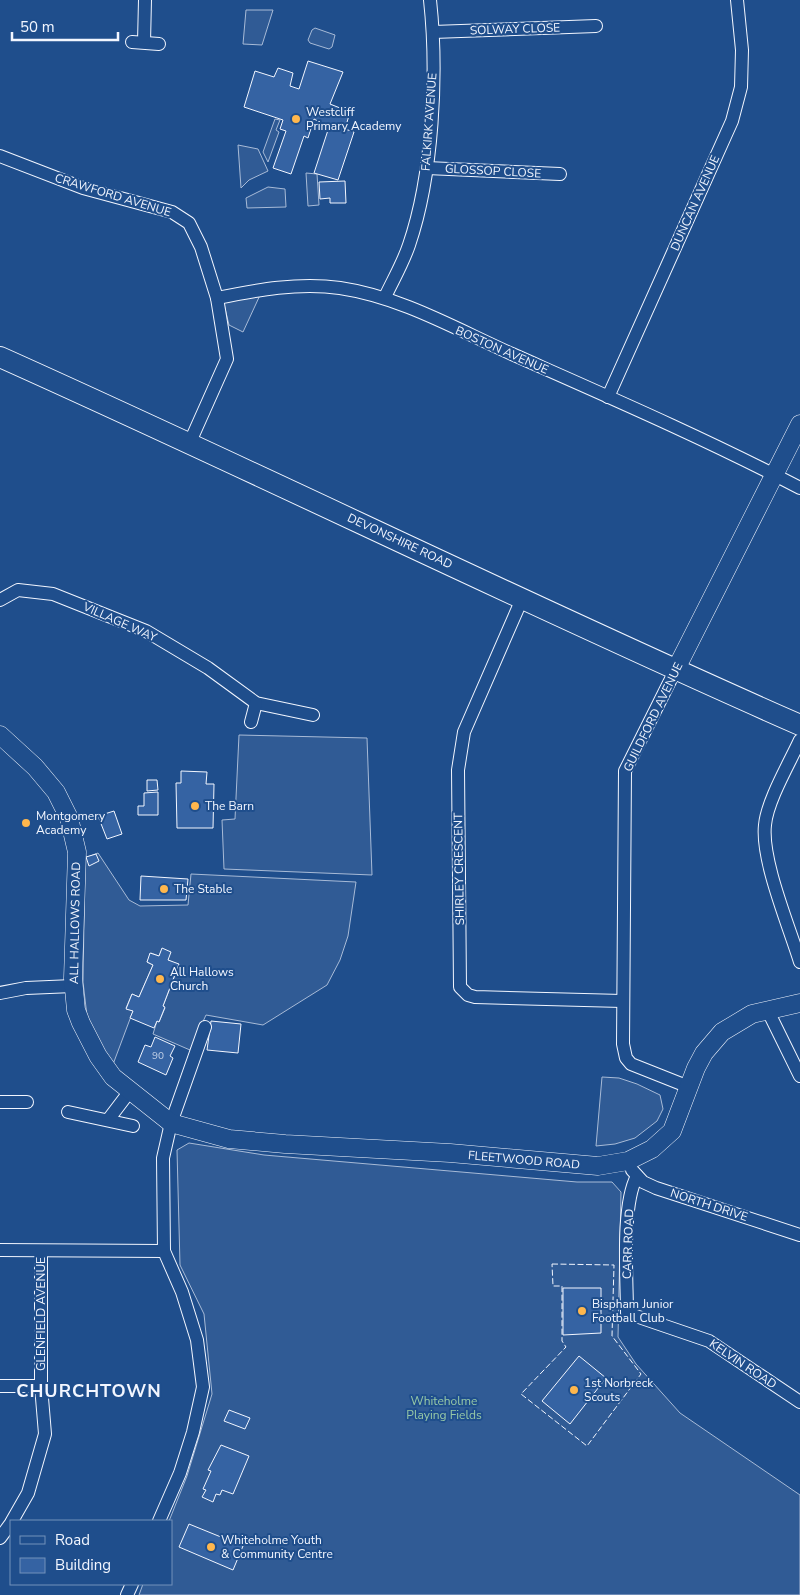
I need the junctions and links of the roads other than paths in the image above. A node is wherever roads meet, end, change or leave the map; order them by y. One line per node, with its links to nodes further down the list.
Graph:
1 (145, 0): 6 (street)
2 (430, 0): 5 (street, FALKIRK AVENUE)
3 (737, 0): 13 (street, DUNCAN AVENUE)
4 (596, 26): 5 (street, SOLWAY CLOSE)
5 (433, 32): 8 (street, FALKIRK AVENUE)
6 (159, 44)
7 (0, 156): 11 (street, CRAWFORD AVENUE)
8 (427, 168): 9 (street, GLOSSOP CLOSE); 10 (street, FALKIRK AVENUE)
9 (560, 174)
10 (385, 297): 11 (street, BOSTON AVENUE); 13 (street, BOSTON AVENUE)
11 (217, 298): 15 (street, CRAWFORD AVENUE)
12 (0, 357): 15 (main road, DEVONSHIRE ROAD)
13 (608, 397): 16 (street, BOSTON AVENUE)
14 (800, 424): 16 (street, GUILDFORD AVENUE)
15 (190, 442): 18 (main road, DEVONSHIRE ROAD)
16 (774, 474): 17 (street, BOSTON AVENUE); 20 (street, GUILDFORD AVENUE)
17 (800, 488)
18 (522, 598): 20 (main road, DEVONSHIRE ROAD); 30 (street, SHIRLEY CRESCENT)
19 (0, 600): 21 (street, VILLAGE WAY)
20 (675, 671): 24 (main road, DEVONSHIRE ROAD); 30 (street, GUILDFORD AVENUE)
21 (256, 703): 22 (street, VILLAGE WAY); 23 (street)
22 (313, 715)
23 (251, 722)
24 (800, 725)
25 (0, 734): 28 (street, ALL HALLOWS ROAD)
26 (800, 740): 27 (street)
27 (800, 962)
28 (73, 986): 29 (street); 37 (street, ALL HALLOWS ROAD)
29 (0, 993)
30 (622, 1001): 35 (street, GUILDFORD AVENUE)
31 (800, 1002): 32 (street, FLEETWOOD ROAD)
32 (766, 1009): 34 (street); 35 (street, FLEETWOOD ROAD)
33 (205, 1027): 41 (street)
34 (800, 1076)
35 (689, 1087): 43 (street, FLEETWOOD ROAD)
36 (22, 1090): 38 (street)
37 (130, 1091): 40 (street); 41 (street, ALL HALLOWS ROAD)
38 (0, 1102)
39 (68, 1112): 40 (street)
40 (108, 1120): 42 (street)
41 (171, 1123): 43 (street, FLEETWOOD ROAD); 48 (street)
42 (133, 1126)
43 (628, 1161): 44 (street, NORTH DRIVE)
44 (637, 1176): 45 (street, NORTH DRIVE); 49 (street, CARR ROAD)
45 (800, 1235)
46 (0, 1250): 47 (street)
47 (40, 1251): 48 (street); 51 (street, GLENFIELD AVENUE)
48 (164, 1251): 54 (street)
49 (627, 1313): 52 (street, KELVIN ROAD)
50 (0, 1386): 51 (street)
51 (41, 1386): 53 (street, GLENFIELD AVENUE)
52 (800, 1402)
53 (13, 1520)
54 (159, 1520)
55 (10, 1525): 56 (street, GLENFIELD AVENUE)
56 (0, 1538)

